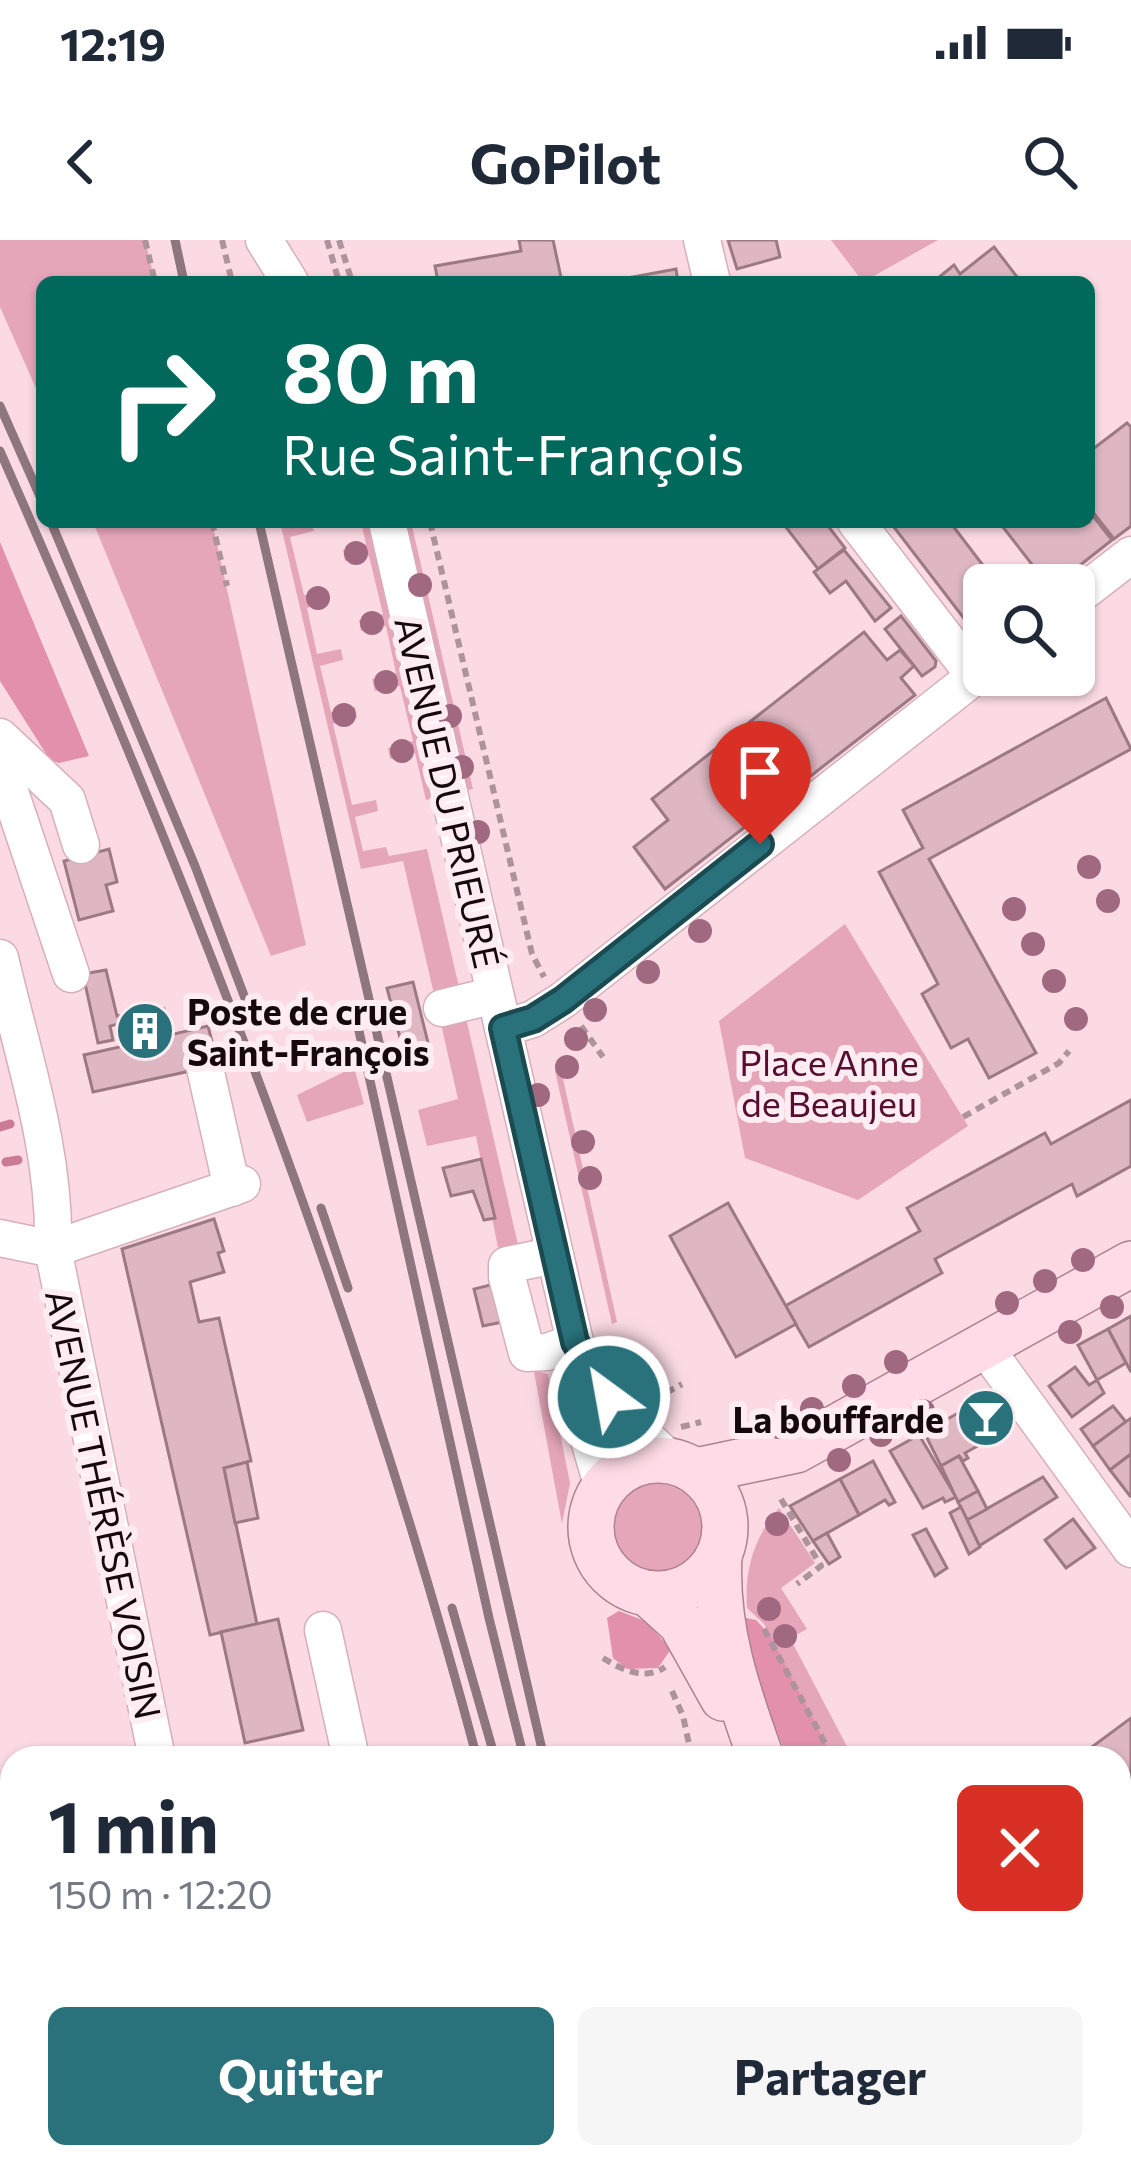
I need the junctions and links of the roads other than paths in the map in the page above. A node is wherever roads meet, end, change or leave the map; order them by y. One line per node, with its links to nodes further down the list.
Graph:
1 (264, 240): 3 (street)
2 (702, 240): 4 (street)
3 (286, 276)
4 (711, 276)
5 (388, 528): 17 (street, AVENUE DU PRIEURÉ)
6 (861, 528): 9 (street)
7 (1131, 555): 8 (street)
8 (1095, 583)
9 (963, 651)
10 (963, 685): 17 (street)
11 (0, 737): 13 (street)
12 (0, 762): 15 (street)
13 (81, 845)
14 (0, 958): 20 (street, AVENUE THÉRÈSE VOISIN)
15 (71, 974)
16 (442, 1008): 17 (street)
17 (499, 1011): 21 (street, AVENUE DU PRIEURÉ)
18 (205, 1068): 20 (street)
19 (0, 1238): 20 (street)
20 (53, 1249): 32 (street, AVENUE THÉRÈSE VOISIN)
21 (555, 1255): 23 (street, AVENUE DU PRIEURÉ); 23 (street)
22 (1131, 1264): 24 (main road)
23 (575, 1342): 26 (street, AVENUE DU PRIEURÉ); 27 (street, AVENUE DU PRIEURÉ)
24 (984, 1346): 25 (main road); 29 (street)
25 (796, 1450): 26 (main road); 28 (main road)
26 (683, 1466): 27 (main road); 28 (main road)
27 (603, 1488): 30 (main road)
28 (722, 1545): 30 (main road); 35 (main road)
29 (1131, 1549)
30 (650, 1594): 34 (main road)
31 (323, 1630): 33 (street)
32 (155, 1746)
33 (348, 1746)
34 (752, 1746)
35 (755, 1746)

